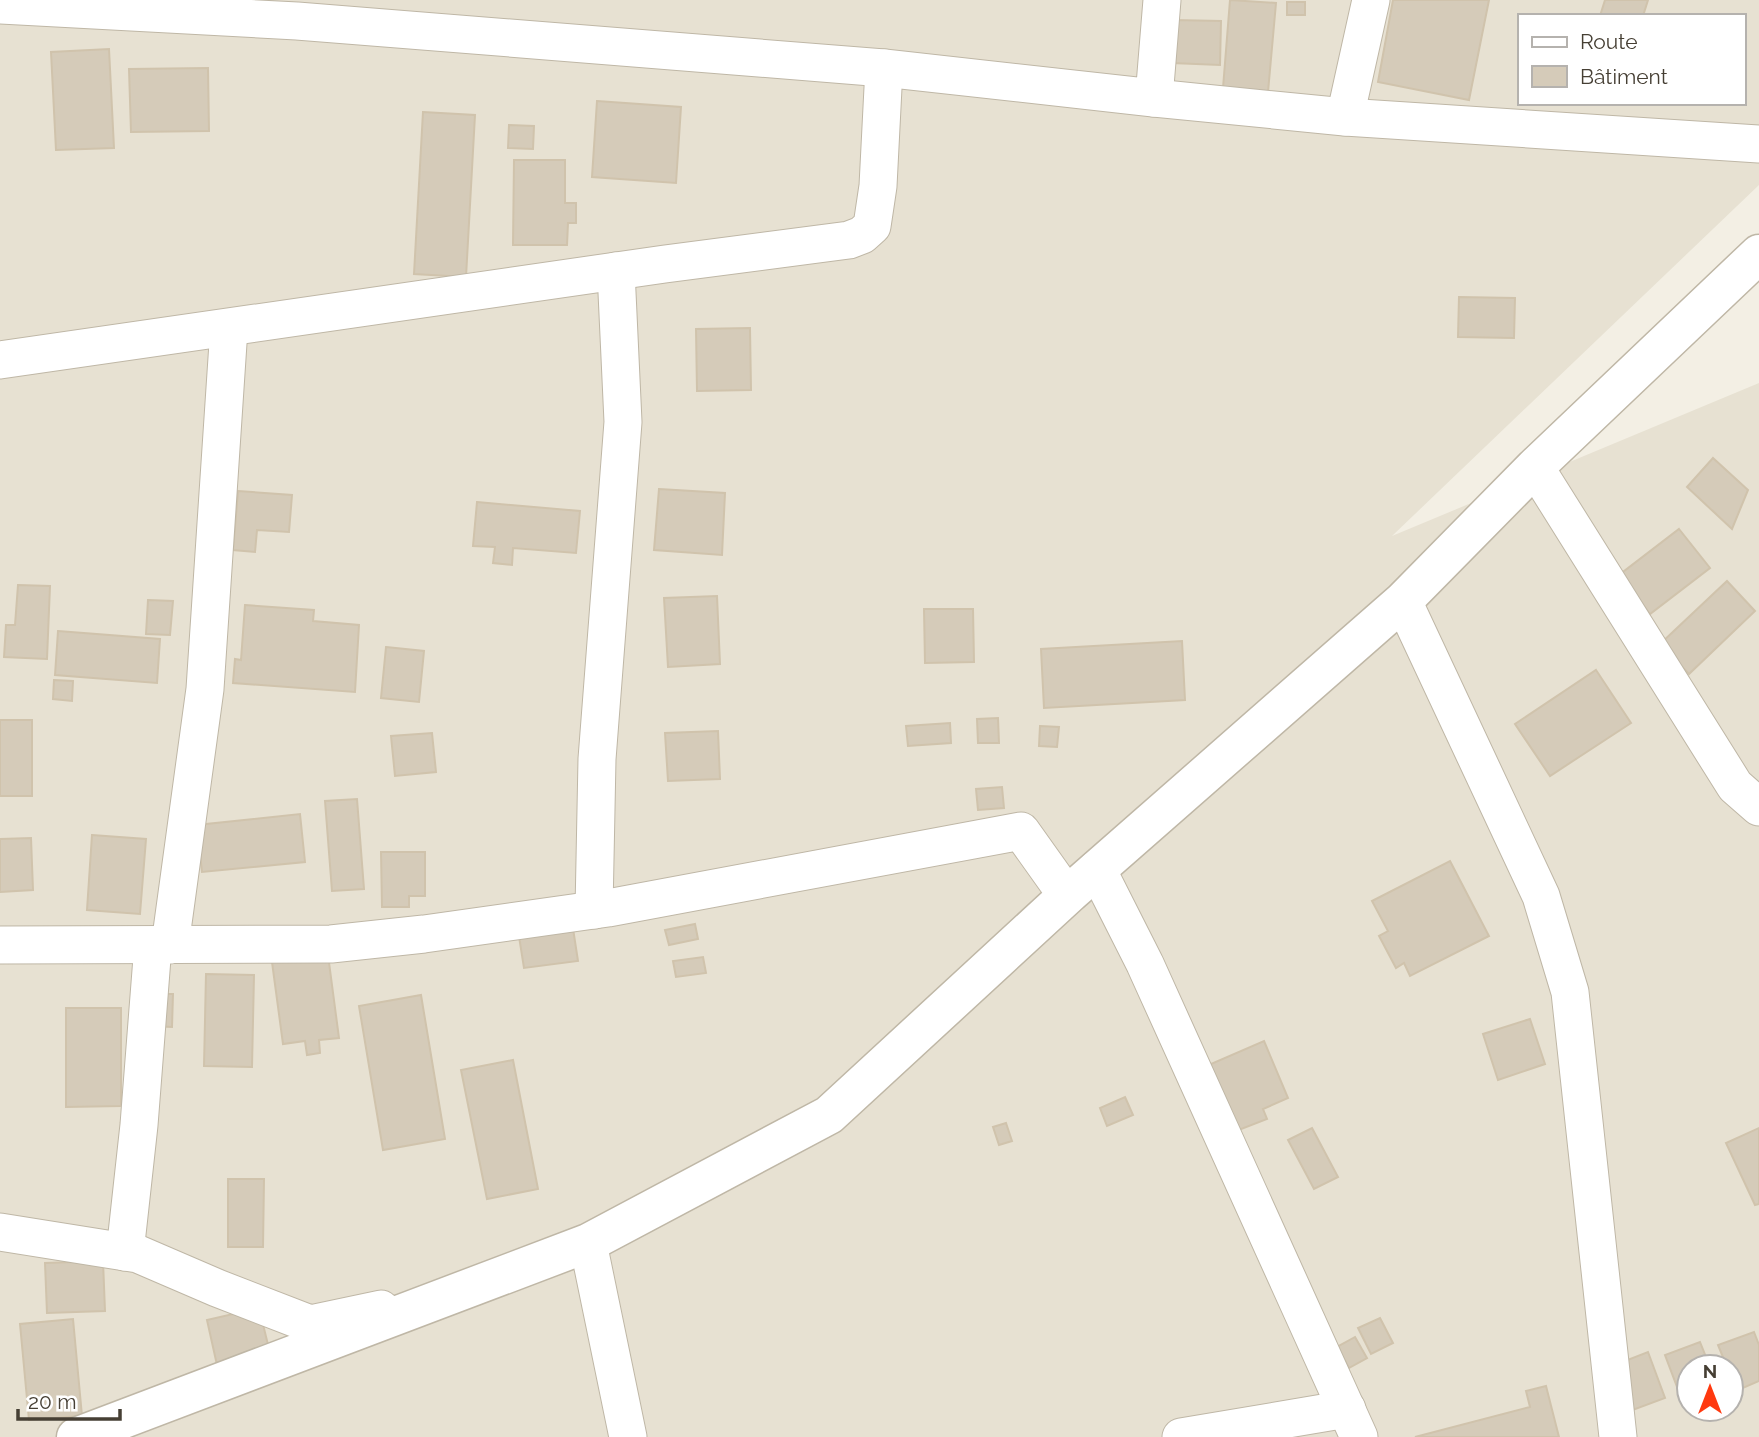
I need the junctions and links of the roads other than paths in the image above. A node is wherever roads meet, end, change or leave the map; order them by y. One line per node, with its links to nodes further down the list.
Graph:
1 (1162, 0): 6 (street)
2 (1371, 0): 7 (street)
3 (63, 4): 4 (street); 5 (street)
4 (0, 5)
5 (884, 68): 6 (street); 10 (street)
6 (1154, 98): 7 (street)
7 (1345, 117): 8 (street)
8 (1759, 144)
9 (1759, 254): 13 (street)
10 (616, 271): 11 (street); 17 (street)
11 (229, 328): 12 (street); 19 (street)
12 (0, 360)
13 (1535, 467): 14 (street); 15 (street)
14 (1403, 601): 16 (street); 28 (street)
15 (1759, 807)
16 (1083, 881): 17 (street); 21 (street); 24 (street)
17 (594, 910): 19 (street)
18 (0, 945): 19 (street)
19 (161, 945): 22 (street)
20 (0, 1232): 22 (street)
21 (589, 1243): 23 (street); 26 (street)
22 (125, 1252): 23 (street)
23 (467, 1290): 25 (street)
24 (1353, 1423): 27 (street)
25 (76, 1437)
26 (628, 1437)
27 (1181, 1437)
28 (1618, 1437)

